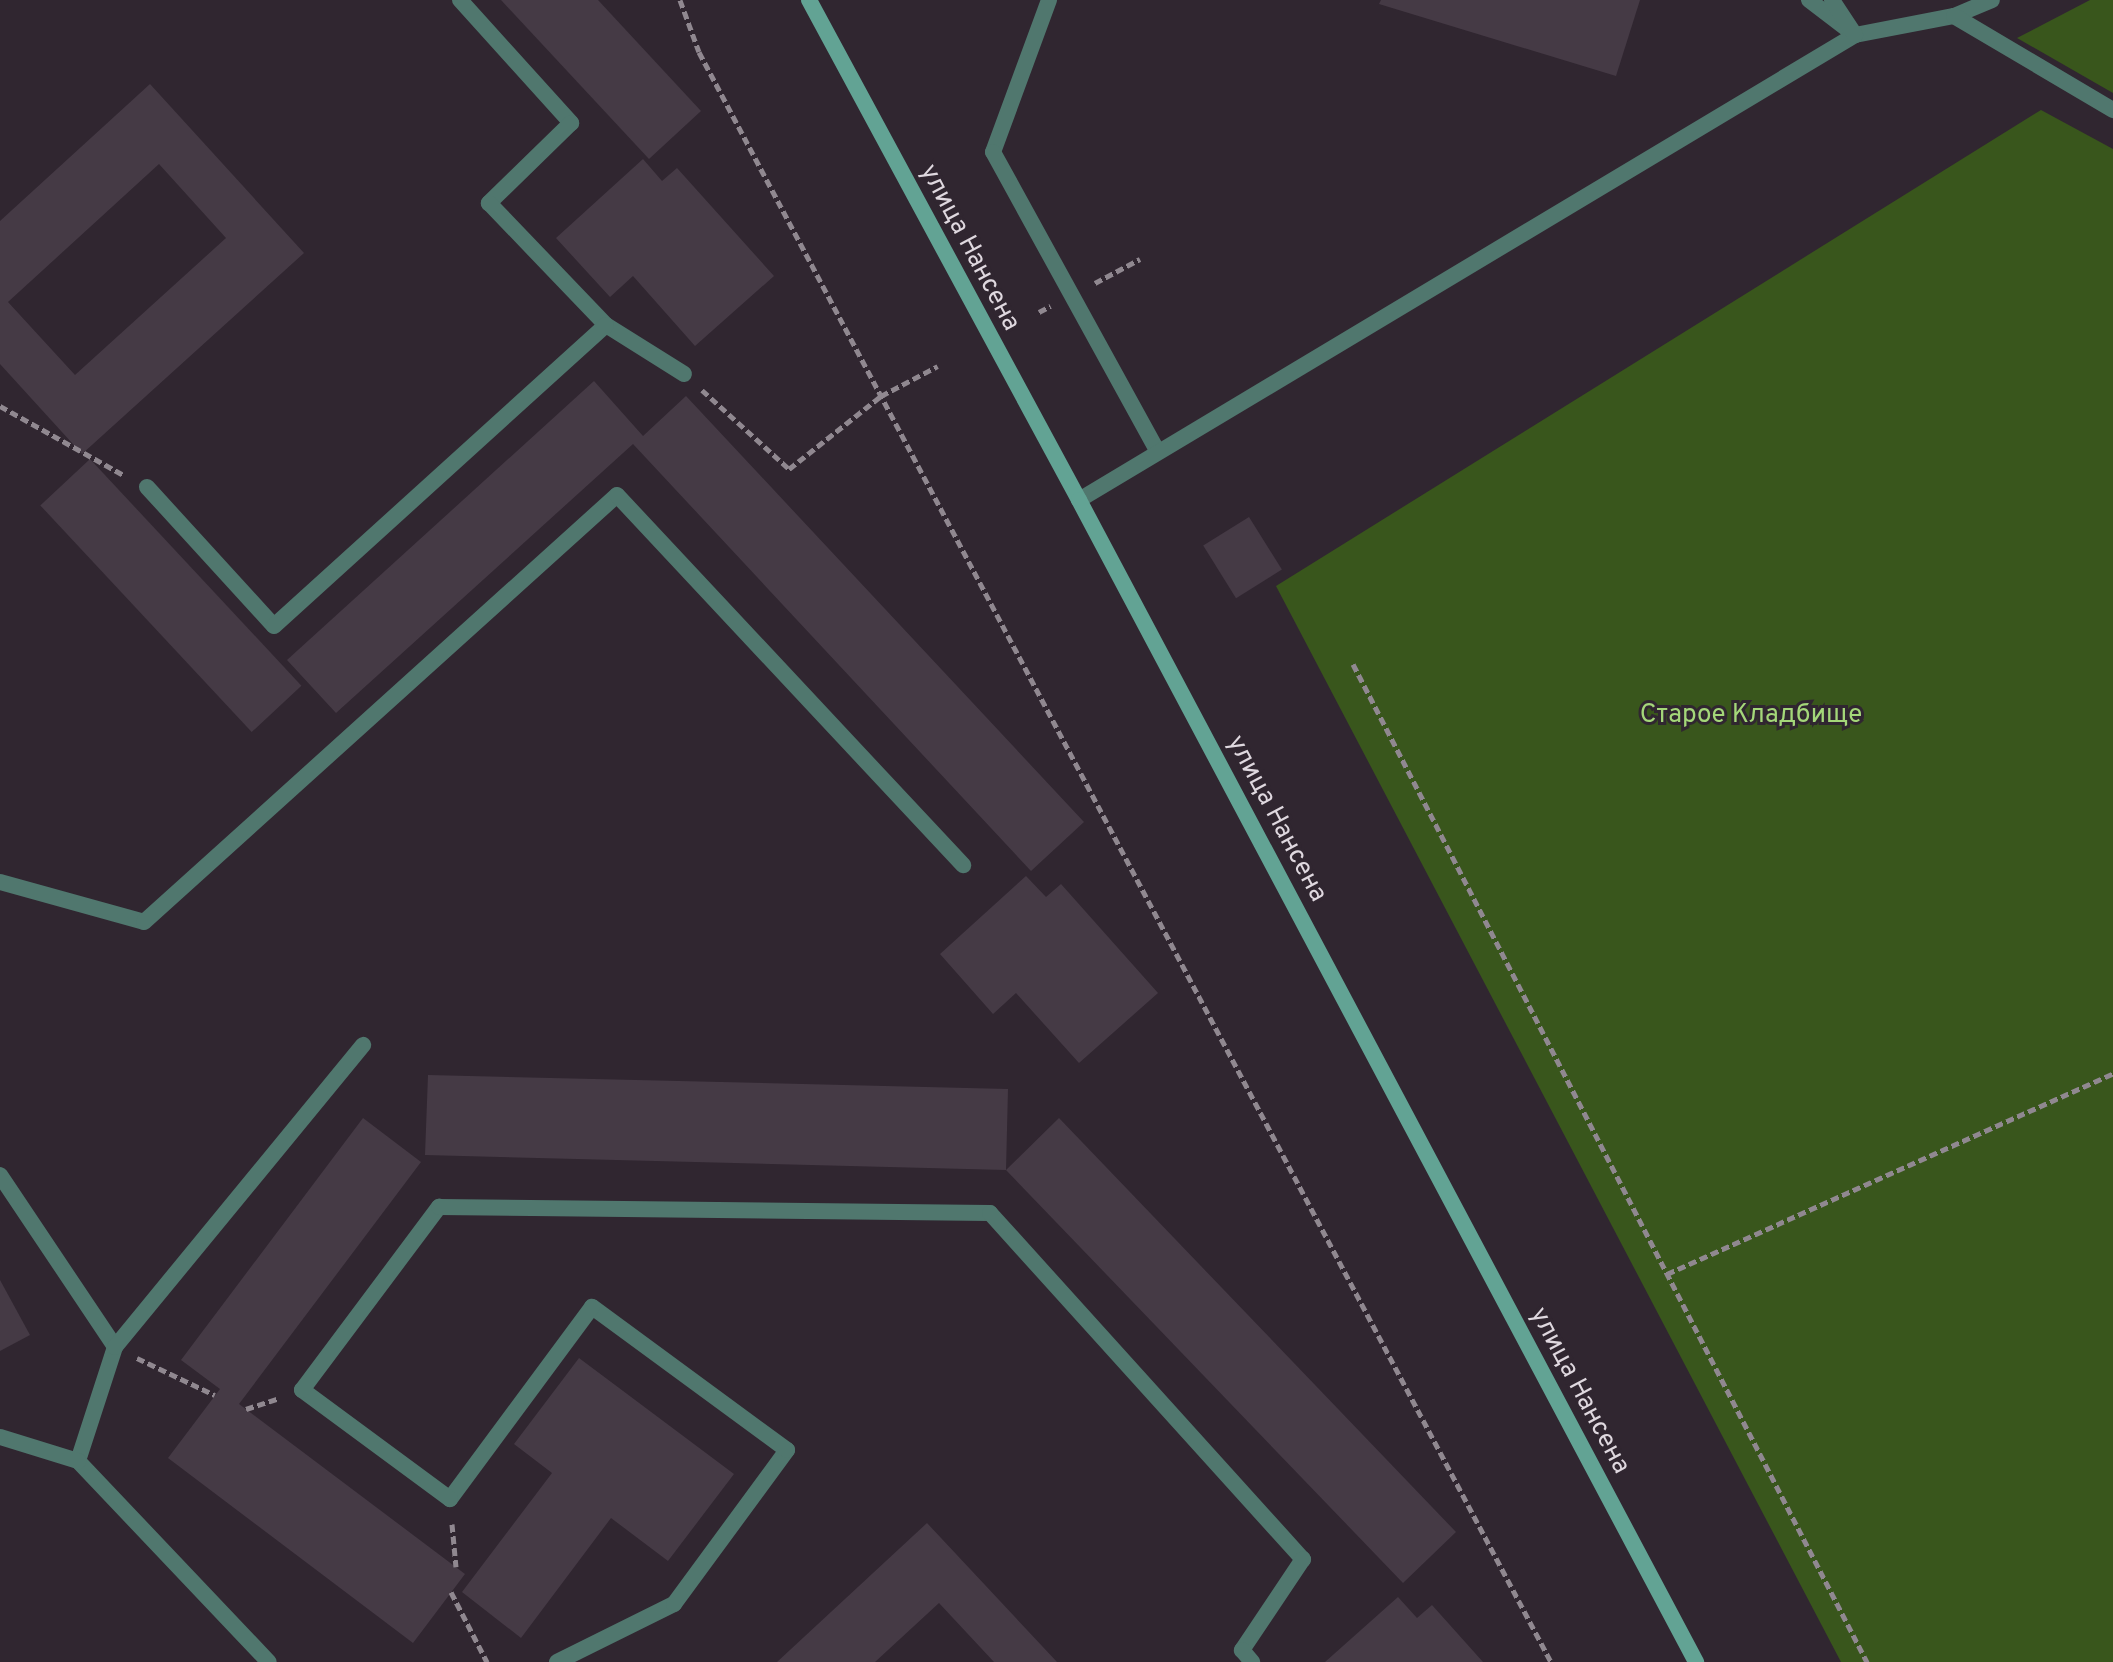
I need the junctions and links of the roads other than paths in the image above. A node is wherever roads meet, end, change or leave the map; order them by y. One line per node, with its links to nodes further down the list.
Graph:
1 (460, 0): 10 (lane)
2 (809, 0): 14 (street, улица Нансена)
3 (1049, 0): 12 (lane)
4 (1809, 0): 8 (lane)
5 (1832, 0): 8 (lane)
6 (1992, 0): 7 (lane)
7 (1954, 16): 8 (lane); 9 (lane)
8 (1855, 35): 12 (lane)
9 (2113, 110)
10 (606, 325): 11 (lane); 13 (lane)
11 (684, 374)
12 (1157, 450): 14 (lane)
13 (147, 487)
14 (1079, 500): 25 (street, улица Нансена)
15 (963, 865): 16 (lane)
16 (0, 882)
17 (363, 1045): 19 (lane)
18 (0, 1175): 19 (lane)
19 (115, 1347): 21 (lane)
20 (0, 1437): 21 (lane)
21 (78, 1461): 22 (lane)
22 (269, 1662)
23 (557, 1662): 24 (lane)
24 (1252, 1662)
25 (1696, 1662)

